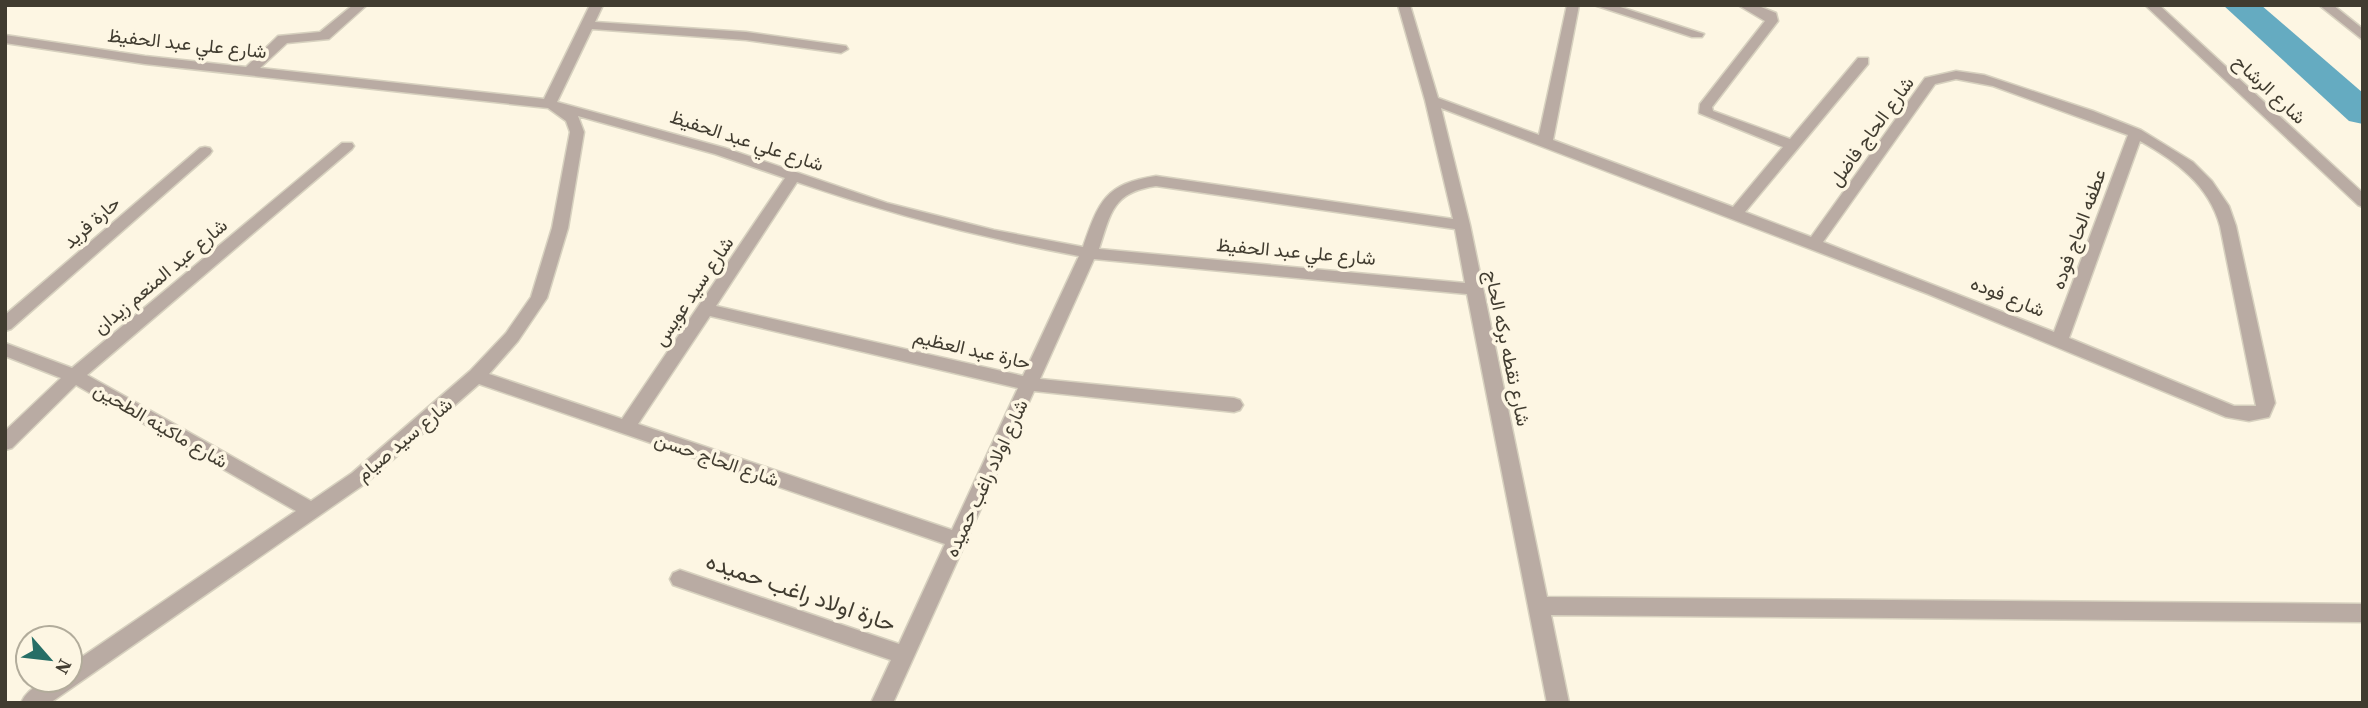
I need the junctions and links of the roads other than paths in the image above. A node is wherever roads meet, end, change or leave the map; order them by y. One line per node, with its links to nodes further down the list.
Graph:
1 (361, 5): 15 (street)
2 (597, 5): 9 (street)
3 (1404, 5): 16 (street, شارع نقطه بركه الحاج)
4 (1573, 5): 19 (street)
5 (1600, 5): 10 (street)
6 (1744, 5): 20 (street)
7 (2151, 5): 24 (street, شارع الرشاح)
8 (2325, 5): 11 (street)
9 (587, 25): 13 (street); 17 (street)
10 (1697, 34)
11 (2361, 34)
12 (5, 39): 15 (street, شارع علي عبد الحفيظ)
13 (841, 48)
14 (1863, 61): 20 (street)
15 (249, 71): 17 (street, شارع علي عبد الحفيظ)
16 (1432, 100): 19 (street, شارع فوده); 26 (street, شارع نقطه بركه الحاج)
17 (549, 104): 23 (street, شارع علي عبد الحفيظ); 35 (street, شارع سيد صيام)
18 (2136, 133): 27 (street, شارع الحاج فاضل); 32 (street, عطفه الحاج فوده); 32 (street, شارع فوده)
19 (1545, 142): 25 (street, شارع فوده)
20 (1792, 145): 25 (street)
21 (348, 146): 34 (street, شارع عبد المنعم زيدان)
22 (205, 151): 31 (street, حارة فريد)
23 (793, 176): 28 (street, شارع علي عبد الحفيظ); 30 (street, شارع سيد عويس)
24 (2363, 202)
25 (1737, 213): 27 (street, شارع فوده)
26 (1462, 225): 28 (street, شارع اولاد راغب حميده); 29 (street, شارع نقطه بركه الحاج)
27 (1815, 242): 32 (street, شارع فوده)
28 (1089, 253): 29 (street, شارع علي عبد الحفيظ); 36 (street, شارع اولاد راغب حميده)
29 (1475, 289): 43 (street, شارع نقطه بركه الحاج)
30 (706, 309): 36 (street, حارة عبد العظيم); 38 (street, شارع سيد عويس)
31 (5, 325)
32 (2060, 339)
33 (5, 349): 34 (street, شارع ماكينه الطحين)
34 (74, 376): 39 (street, شارع عبد المنعم زيدان); 40 (street, شارع ماكينه الطحين)
35 (476, 376): 38 (street, شارع الحاج حسن); 40 (street, شارع سيد صيام)
36 (1029, 384): 37 (street, حارة عبد العظيم); 41 (street, شارع اولاد راغب حميده)
37 (1234, 405)
38 (626, 428): 41 (street, شارع الحاج حسن)
39 (5, 443)
40 (312, 511): 46 (street, شارع سيد صيام)
41 (957, 540): 45 (street, شارع اولاد راغب حميده)
42 (680, 579): 45 (street, حارة اولاد راغب حميده)
43 (1539, 606): 44 (street); 48 (street, شارع نقطه بركه الحاج)
44 (2363, 613)
45 (904, 655): 47 (street, شارع اولاد راغب حميده)
46 (84, 667)
47 (882, 703)
48 (1558, 703)

